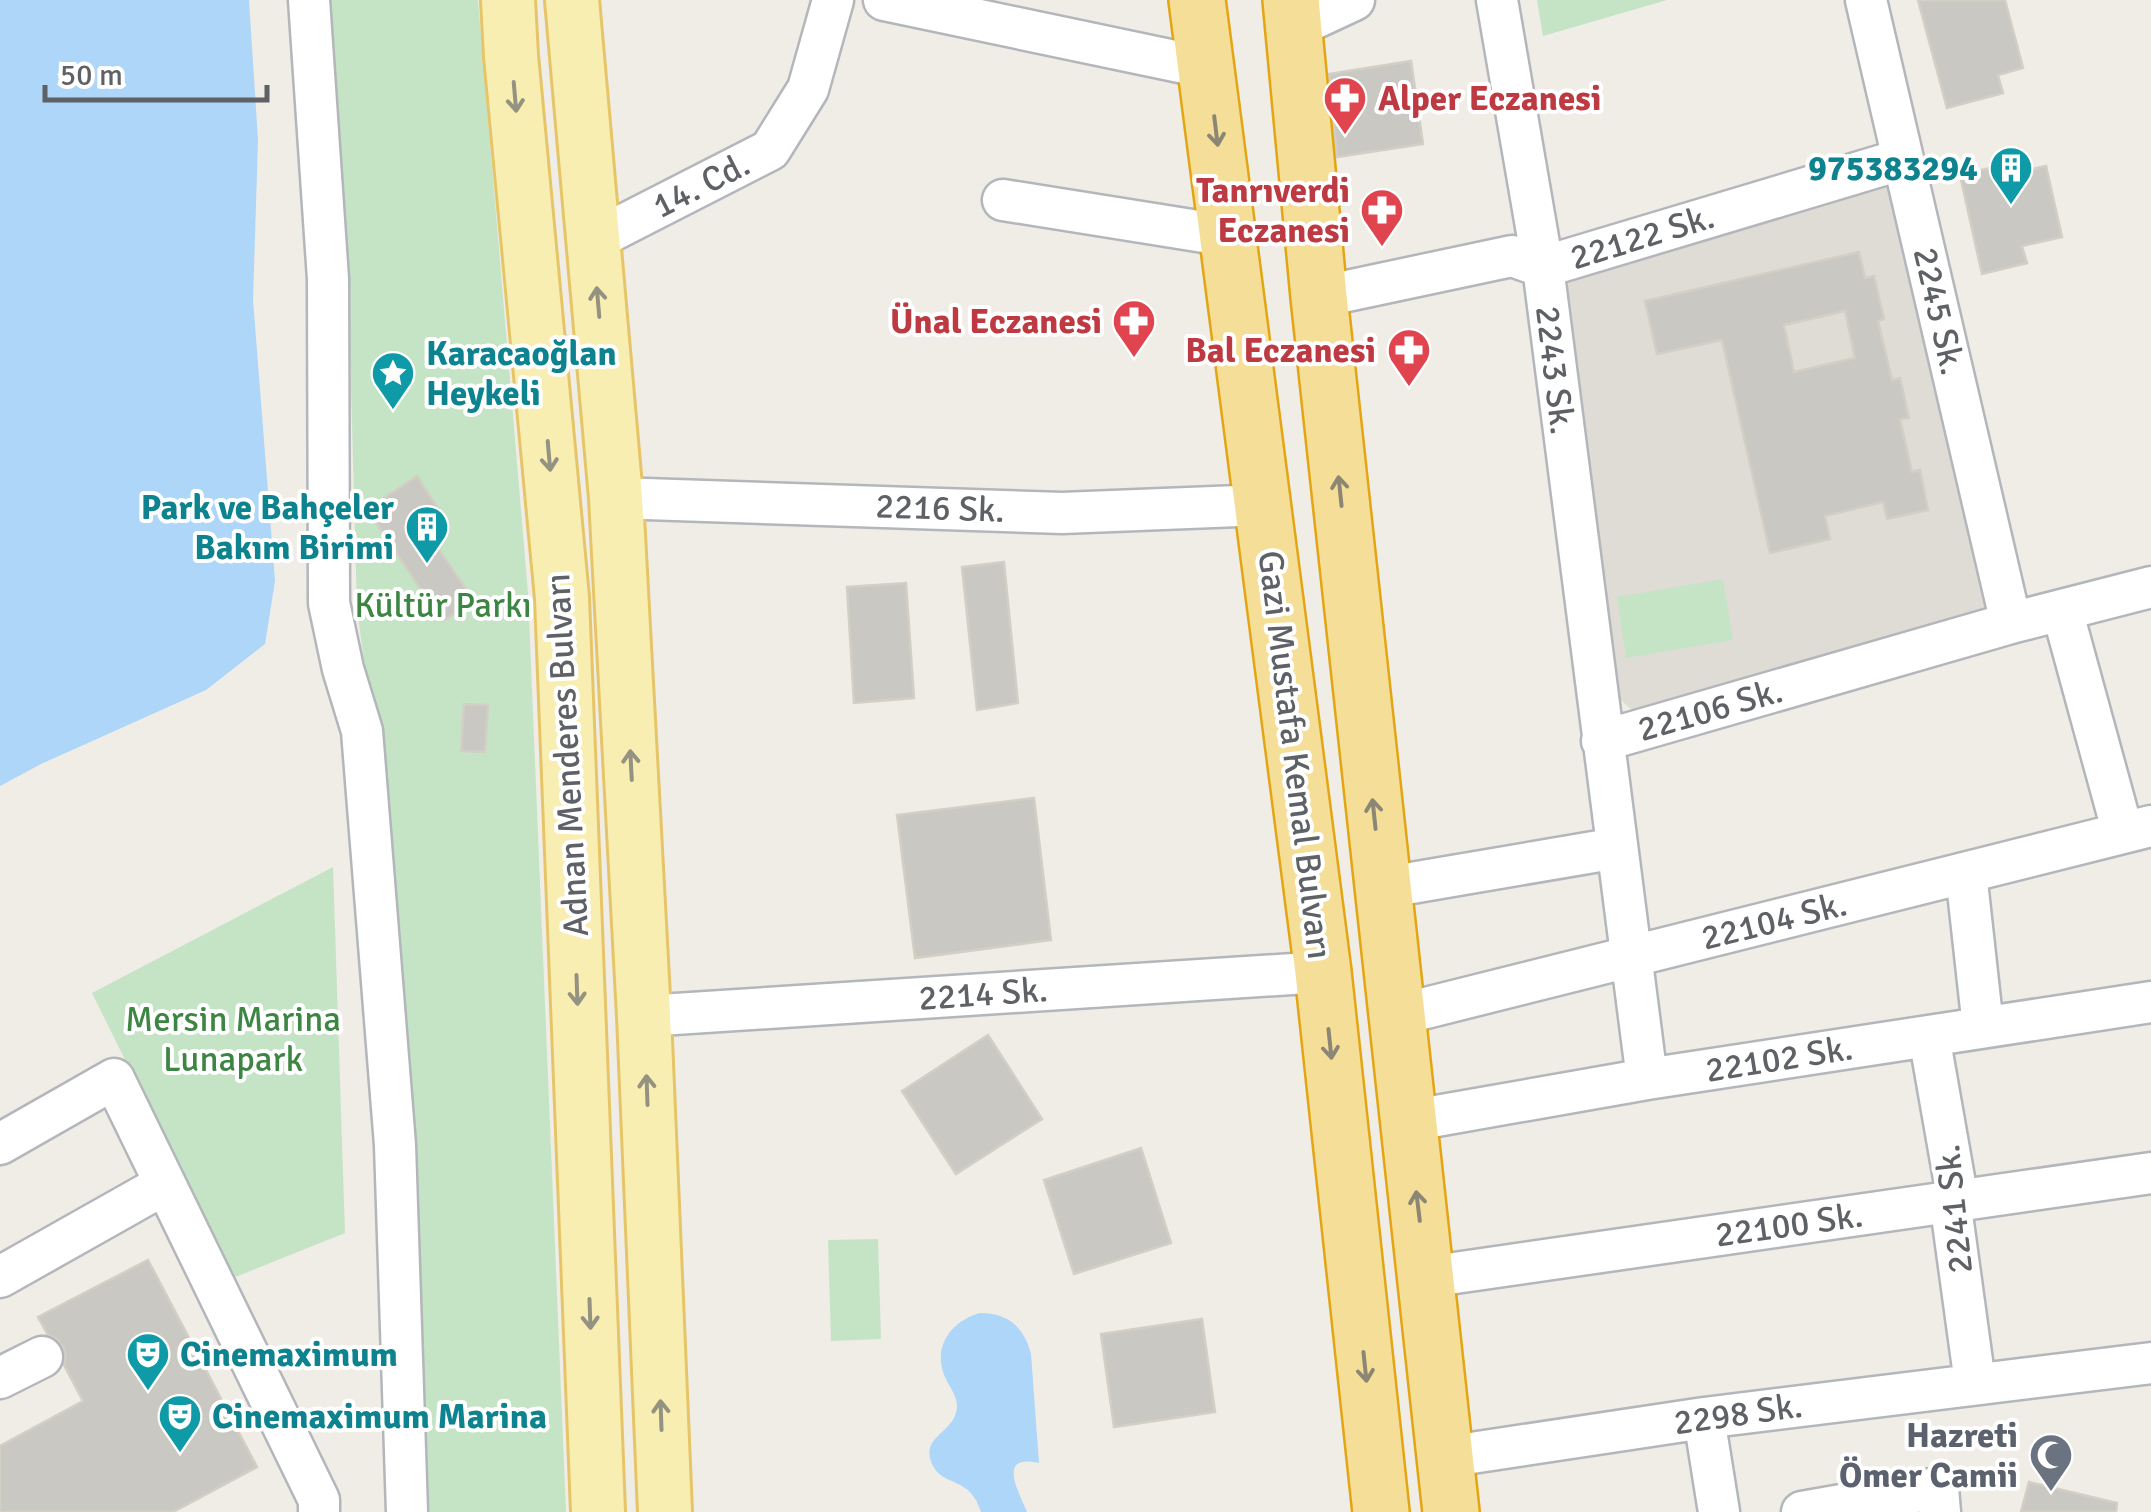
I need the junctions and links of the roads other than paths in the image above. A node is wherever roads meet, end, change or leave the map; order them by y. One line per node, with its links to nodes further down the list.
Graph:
1 (309, 0): 51 (street)
2 (508, 0): 52 (main road, Adnan Menderes Bulvarı, one-way to 52)
3 (572, 0): 15 (main road, Adnan Menderes Bulvarı)
4 (833, 0): 15 (street, 14. Cd.)
5 (884, 0): 11 (street)
6 (1197, 0): 11 (highway, Gazi Mustafa Kemal Bulvarı)
7 (1354, 0): 10 (street)
8 (1497, 0): 16 (street, 2243 Sk.)
9 (1866, 0): 12 (street, 2245 Sk.)
10 (1292, 14): 17 (highway, Gazi Mustafa Kemal Bulvarı)
11 (1208, 68): 14 (highway, Gazi Mustafa Kemal Bulvarı, one-way to 14)
12 (1903, 159): 16 (street, 22122 Sk.); 22 (street, 2245 Sk.)
13 (1003, 200): 14 (street)
14 (1229, 236): 19 (highway, Gazi Mustafa Kemal Bulvarı)
15 (592, 241): 18 (main road, Adnan Menderes Bulvarı, one-way to 15)
16 (1542, 267): 17 (street, 22122 Sk.); 23 (street, 2243 Sk.)
17 (1319, 296): 27 (highway, Gazi Mustafa Kemal Bulvarı, one-way to 17)
18 (616, 498): 19 (street, 2216 Sk.); 32 (main road, Adnan Menderes Bulvarı, one-way to 18)
19 (1264, 505): 29 (highway, Gazi Mustafa Kemal Bulvarı)
20 (2151, 587): 21 (street, 22106 Sk.)
21 (2062, 610): 22 (street, 22106 Sk.); 24 (street)
22 (2011, 623): 23 (street, 22106 Sk.)
23 (1602, 741): 25 (street, 22106 Sk.)
24 (2137, 830): 26 (street, 22104 Sk.)
25 (1617, 848): 27 (street); 28 (street, 22106 Sk.)
26 (1966, 872): 28 (street, 22104 Sk.); 33 (street)
27 (1382, 888): 31 (highway, Gazi Mustafa Kemal Bulvarı)
28 (1633, 957): 31 (street, 22104 Sk.); 35 (street, 22106 Sk.)
29 (1322, 972): 32 (street, 2214 Sk.); 54 (highway, Gazi Mustafa Kemal Bulvarı, one-way to 54)
30 (2151, 1002): 33 (street, 22102 Sk.)
31 (1398, 1015): 36 (highway, Gazi Mustafa Kemal Bulvarı)
32 (644, 1016): 53 (main road, Adnan Menderes Bulvarı, one-way to 32)
33 (1983, 1027): 34 (street, 22102 Sk.)
34 (1929, 1036): 35 (street, 22102 Sk.); 40 (street, 2241 Sk.)
35 (1648, 1079): 36 (street, 22102 Sk.)
36 (1408, 1121): 42 (highway, Gazi Mustafa Kemal Bulvarı, one-way to 36)
37 (0, 1144): 39 (street)
38 (2151, 1173): 40 (street, 22100 Sk.)
39 (166, 1184): 41 (street); 50 (street)
40 (1958, 1201): 42 (street, 22100 Sk.); 46 (street, 2241 Sk.)
41 (0, 1277)
42 (1427, 1278): 48 (highway, Gazi Mustafa Kemal Bulvarı)
43 (42, 1356): 45 (street)
44 (2151, 1363): 46 (street, 2298 Sk.)
45 (0, 1378)
46 (1975, 1383): 47 (street, 2298 Sk.)
47 (1704, 1418): 48 (street, 2298 Sk.); 56 (street)
48 (1445, 1457): 55 (highway, Gazi Mustafa Kemal Bulvarı)
49 (1939, 1500): 57 (street)
50 (311, 1508)
51 (407, 1512)
52 (598, 1512)
53 (665, 1512)
54 (1381, 1512)
55 (1451, 1512)
56 (1719, 1512)
57 (1802, 1512)

